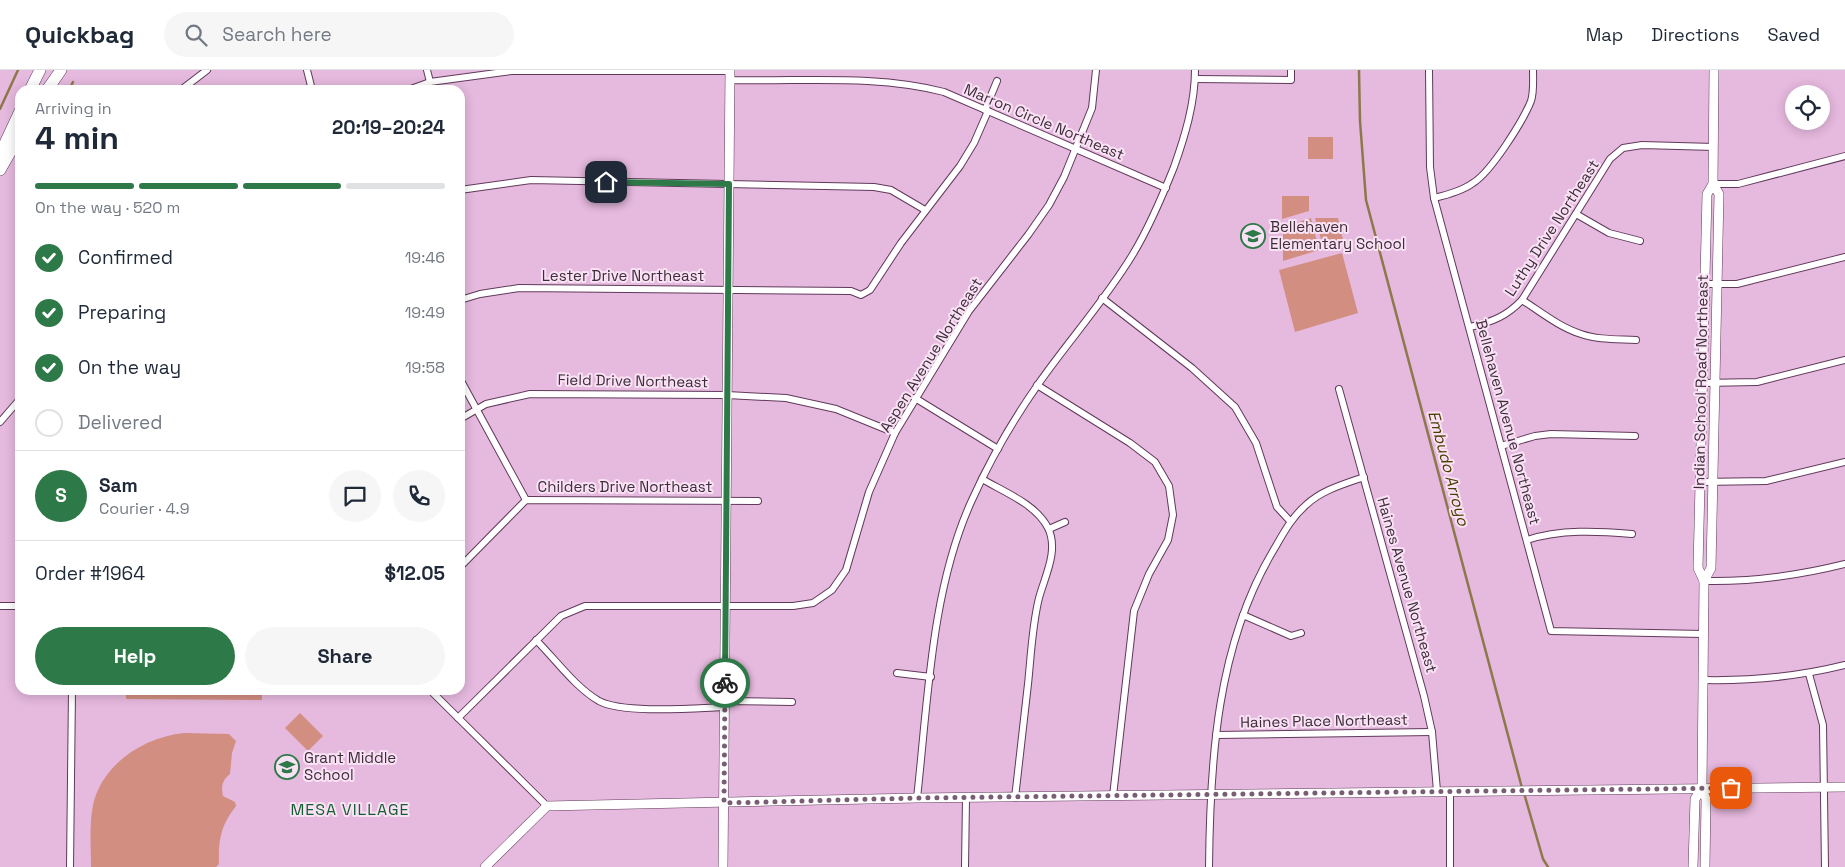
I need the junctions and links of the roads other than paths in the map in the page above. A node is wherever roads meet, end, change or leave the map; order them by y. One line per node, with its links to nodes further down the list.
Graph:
1 (40, 70): 16 (highway)
2 (61, 70): 17 (highway)
3 (307, 70): 19 (street)
4 (427, 70): 15 (street)
5 (1096, 70): 25 (street, Aspen Avenue Northeast)
6 (1195, 70): 13 (street)
7 (1291, 70): 13 (street)
8 (1429, 70): 33 (street, Bellehaven Avenue Northeast)
9 (1533, 70): 33 (street)
10 (1714, 70): 24 (street, Indian School Road Northeast)
11 (202, 71): 18 (street)
12 (730, 74): 15 (street, Marron Circle Northeast); 21 (street, Marron Circle Northeast); 29 (street)
13 (1195, 79): 31 (street)
14 (997, 80): 21 (street, Lester Drive Northeast)
15 (430, 82): 20 (street, Marron Circle Northeast)
16 (32, 85)
17 (50, 85)
18 (187, 85)
19 (311, 85)
20 (422, 85)
21 (987, 111): 25 (street, Marron Circle Northeast); 34 (street, Lester Drive Northeast)
22 (15, 122): 26 (highway)
23 (15, 144): 28 (highway)
24 (1714, 147): 30 (street, Indian School Road Northeast); 35 (street, Luthy Drive Northeast)
25 (1076, 150): 31 (street, Marron Circle Northeast); 53 (street, Aspen Avenue Northeast)
26 (0, 154)
27 (1845, 156): 30 (street)
28 (0, 170)
29 (729, 184): 32 (street); 34 (street); 40 (street)
30 (1713, 184): 38 (street, Indian School Road Northeast); 39 (street, Indian School Road Northeast)
31 (1166, 188): 41 (street)
32 (465, 189)
33 (1434, 198): 44 (street, Bellehaven Avenue Northeast)
34 (925, 210): 40 (street, Lester Drive Northeast)
35 (1576, 214): 36 (street); 43 (street, Luthy Drive Northeast)
36 (1640, 242)
37 (1845, 257): 39 (street)
38 (1705, 284): 39 (street); 48 (street, Indian School Road Northeast)
39 (1718, 285): 47 (street, Indian School Road Northeast)
40 (728, 289): 42 (street, Lester Drive Northeast); 52 (street)
41 (1102, 298): 49 (street); 70 (street)
42 (465, 299)
43 (1522, 300): 44 (street, Luthy Drive Northeast); 45 (street)
44 (1470, 327): 60 (street, Bellehaven Avenue Northeast)
45 (1636, 340)
46 (1845, 360): 47 (street)
47 (1715, 382): 48 (street); 66 (street, Indian School Road Northeast)
48 (1703, 383): 65 (street, Indian School Road Northeast)
49 (1037, 385): 61 (street); 103 (street)
50 (465, 388): 55 (street)
51 (1339, 389): 63 (street, Haines Avenue Northeast)
52 (727, 395): 55 (street, Field Drive Northeast); 58 (street, Field Drive Northeast); 68 (street)
53 (915, 398): 58 (street, Aspen Avenue Northeast); 61 (street)
54 (15, 405): 57 (street)
55 (476, 408): 56 (street, Field Drive Northeast); 67 (street)
56 (465, 416)
57 (0, 422)
58 (895, 433): 80 (street, Aspen Avenue Northeast)
59 (1635, 436): 60 (street)
60 (1501, 446): 74 (street, Bellehaven Avenue Northeast)
61 (998, 449): 64 (street)
62 (1845, 462): 66 (street)
63 (1364, 477): 70 (street); 95 (street, Haines Avenue Northeast)
64 (982, 479): 72 (street); 88 (street)
65 (1701, 482): 66 (street); 77 (street, Indian School Road Northeast)
66 (1713, 482): 77 (street, Indian School Road Northeast)
67 (526, 500): 68 (street, Childers Drive Northeast); 75 (street, Childers Drive Northeast)
68 (726, 500): 69 (street, Childers Drive Northeast); 80 (street)
69 (758, 501)
70 (1290, 521): 81 (street)
71 (1065, 522): 72 (street)
72 (1049, 529): 106 (street)
73 (1632, 534): 74 (street)
74 (1527, 540): 83 (street, Bellehaven Avenue Northeast)
75 (465, 561)
76 (1845, 564): 77 (street)
77 (1704, 581): 83 (street, Indian School Road Northeast)
78 (0, 606): 79 (street)
79 (15, 606)
80 (725, 606): 84 (street, Aspen Avenue Northeast); 93 (street)
81 (1243, 615): 82 (street); 96 (street)
82 (1301, 634)
83 (1703, 634): 89 (street, Indian School Road Northeast)
84 (536, 640): 93 (street); 94 (street, Aspen Avenue Northeast)
85 (1845, 665): 87 (street)
86 (897, 673): 88 (street)
87 (1809, 674): 89 (street); 99 (street)
88 (931, 677): 104 (street)
89 (1703, 680): 98 (street, Indian School Road Northeast)
90 (72, 695): 109 (street)
91 (435, 695): 94 (street)
92 (792, 702): 93 (street)
93 (725, 704): 107 (street)
94 (458, 718): 108 (street)
95 (1432, 732): 96 (street, Haines Place Northeast); 100 (street, Haines Avenue Northeast)
96 (1216, 735): 102 (street)
97 (1845, 787): 99 (street)
98 (1702, 788): 99 (street); 101 (street); 115 (street, Indian School Road Northeast); 116 (street, Indian School Road Northeast)
99 (1824, 788): 117 (street)
100 (1437, 791): 101 (street); 102 (street)
101 (1450, 791): 114 (street)
102 (1209, 795): 103 (street); 113 (street)
103 (1113, 796): 106 (street)
104 (917, 798): 105 (street); 107 (street)
105 (966, 798): 106 (street); 112 (street)
106 (1015, 798)
107 (724, 803): 108 (street); 111 (street)
108 (547, 806): 110 (street)
109 (70, 867)
110 (485, 867)
111 (723, 867)
112 (965, 867)
113 (1209, 867)
114 (1450, 867)
115 (1693, 867)
116 (1706, 867)
117 (1825, 867)

